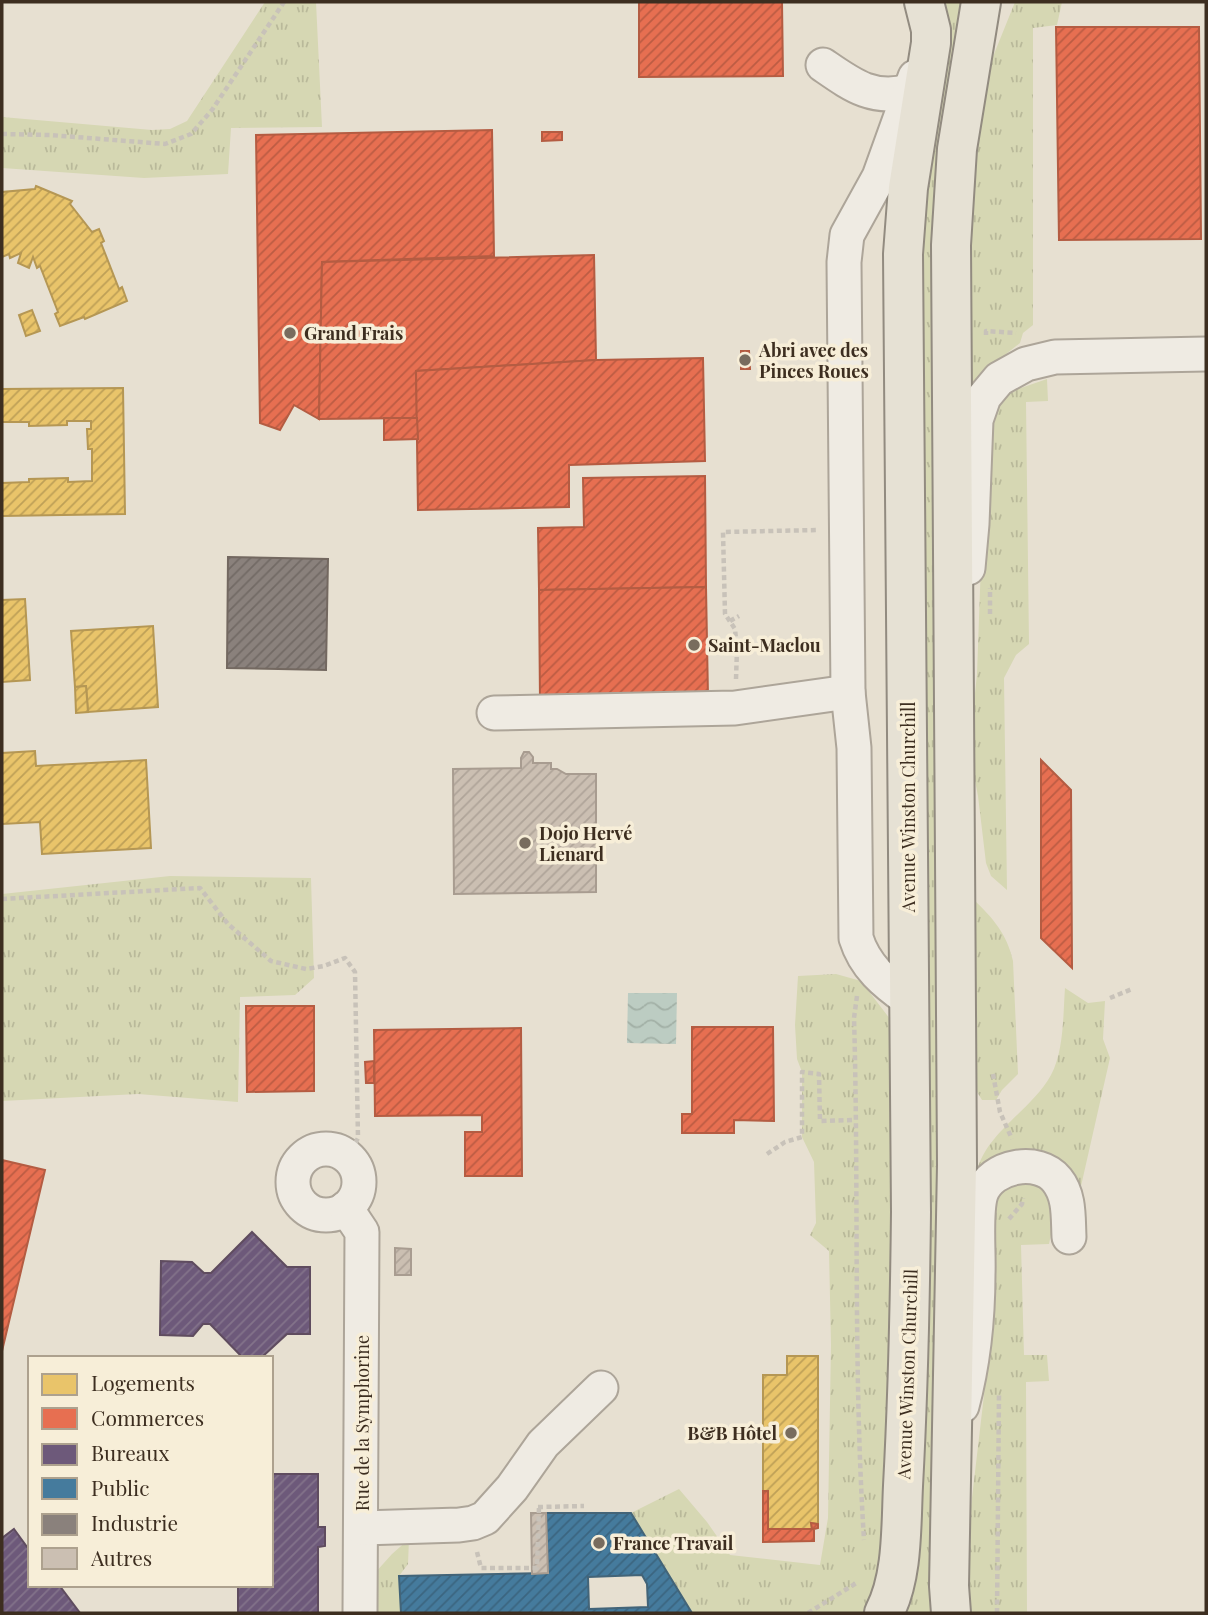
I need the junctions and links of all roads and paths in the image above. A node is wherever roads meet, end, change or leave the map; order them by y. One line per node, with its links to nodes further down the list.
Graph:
1 (284, 2): 7 (path)
2 (924, 2): 4 (main road, Avenue Winston Churchill)
3 (981, 2): 16 (main road)
4 (931, 43): 6 (street); 24 (main road, Avenue Winston Churchill)
5 (823, 65): 6 (street)
6 (909, 92): 17 (street)
7 (2, 134)
8 (986, 331): 10 (path)
9 (1206, 354): 10 (street)
10 (992, 386): 16 (street)
11 (723, 533): 15 (path)
12 (990, 575): 13 (path)
13 (990, 615)
14 (739, 616): 15 (path)
15 (730, 621): 18 (path)
16 (954, 650): 35 (main road)
17 (848, 692): 18 (street); 21 (street)
18 (735, 708): 19 (street)
19 (494, 713)
20 (2, 899): 28 (path)
21 (866, 961): 24 (street); 26 (path)
22 (1132, 989): 23 (path)
23 (1110, 998)
24 (909, 1000): 45 (main road, Avenue Winston Churchill)
25 (993, 1062): 29 (path)
26 (855, 1120): 27 (path); 41 (path)
27 (766, 1154)
28 (348, 1157): 30 (street); 30 (street)
29 (1023, 1167): 31 (path); 32 (street); 35 (street)
30 (354, 1220): 40 (street, Rue de la Symphorine)
31 (1005, 1224)
32 (1069, 1237)
33 (601, 1388): 36 (street)
34 (999, 1388): 47 (path)
35 (953, 1442): 46 (main road)
36 (512, 1489): 38 (path); 39 (street)
37 (583, 1506): 38 (path)
38 (539, 1507): 39 (path)
39 (473, 1523): 40 (street)
40 (362, 1528): 43 (street, Rue de la Symphorine)
41 (864, 1543)
42 (864, 1573): 44 (path)
43 (360, 1613)
44 (808, 1613)
45 (884, 1613)
46 (951, 1613)
47 (997, 1613)

